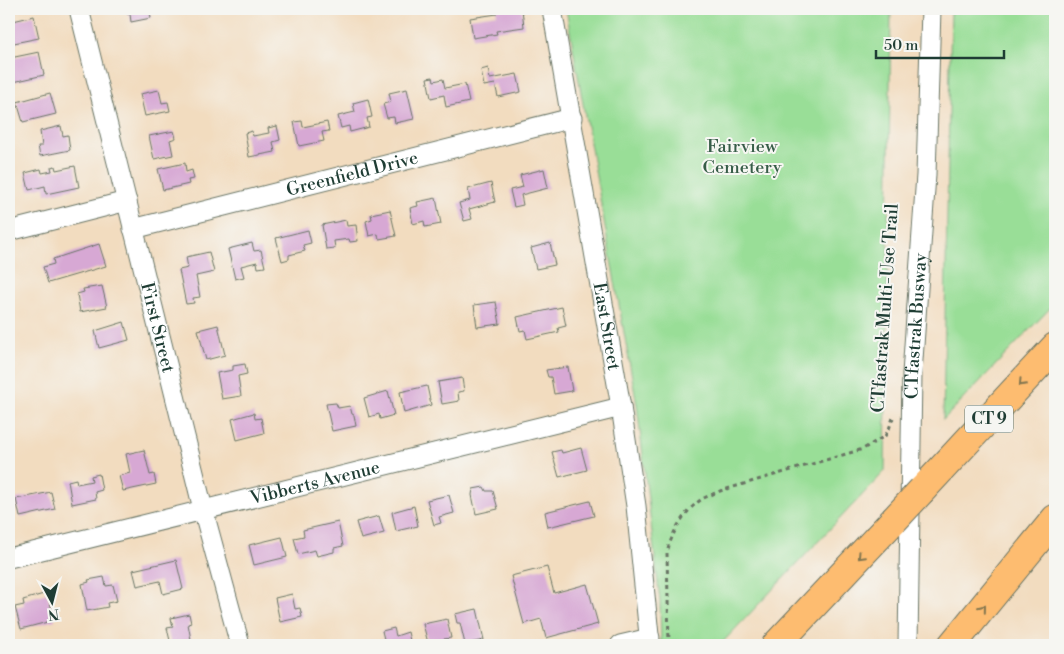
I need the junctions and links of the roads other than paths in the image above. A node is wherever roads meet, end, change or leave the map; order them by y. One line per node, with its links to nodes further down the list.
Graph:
1 (78, 9): 5 (street, First Street)
2 (552, 9): 4 (street, East Street)
3 (931, 9): 17 (street, CTfastrak Busway)
4 (572, 118): 6 (street, Greenfield Drive); 9 (street, East Street)
5 (127, 201): 6 (street, First Street); 7 (street)
6 (133, 229): 10 (street, First Street)
7 (9, 230)
8 (1055, 347): 16 (highway, CT 9, one-way to 16, bridge)
9 (621, 407): 10 (street, Vibberts Avenue); 13 (street, East Street)
10 (203, 509): 12 (street, Vibberts Avenue); 14 (street, First Street)
11 (1055, 519): 18 (highway, one-way to 11)
12 (9, 558)
13 (650, 642): 15 (street)
14 (240, 645)
15 (620, 645)
16 (776, 645)
17 (908, 645)
18 (952, 645)

